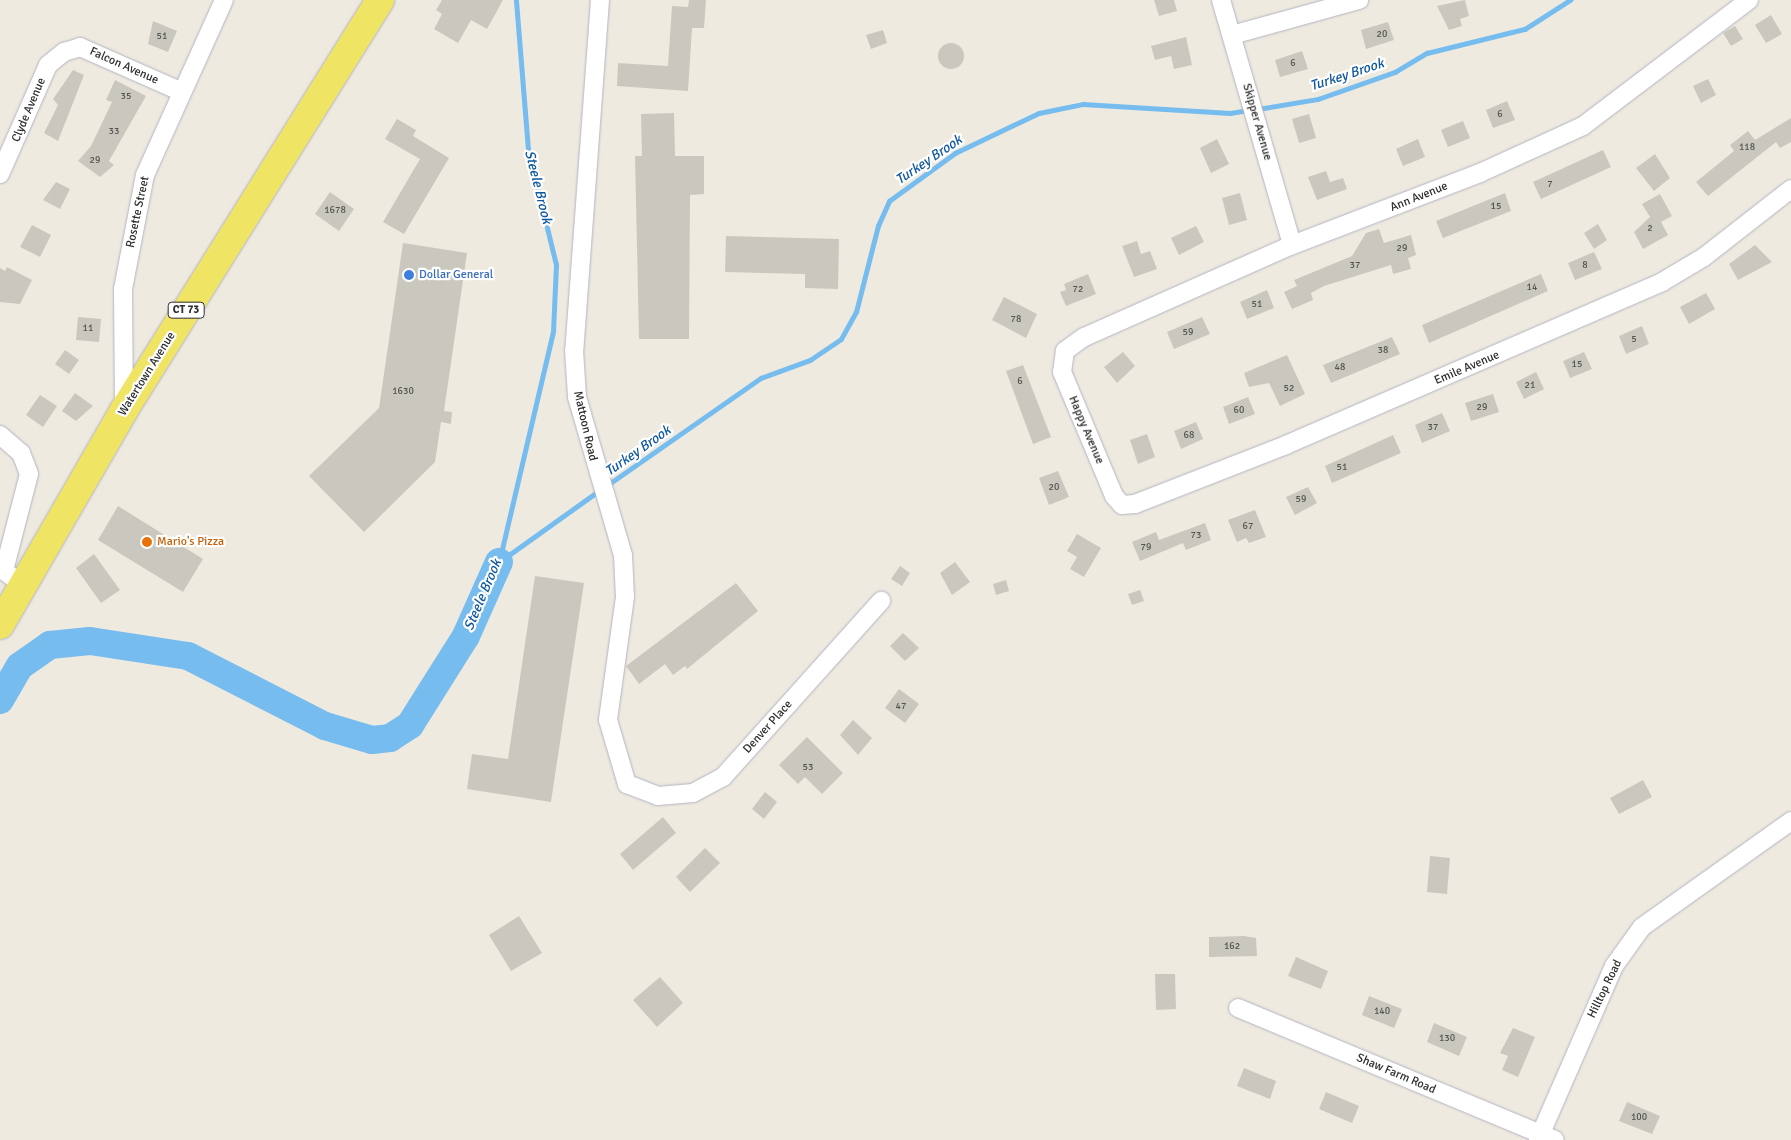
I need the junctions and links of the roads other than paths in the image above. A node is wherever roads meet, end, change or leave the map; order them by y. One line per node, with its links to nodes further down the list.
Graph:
1 (224, 0): 9 (street, Rosette Street)
2 (380, 0): 14 (main road, Watertown Avenue / CT 73)
3 (600, 0): 20 (street, Mattoon Road)
4 (1221, 0): 7 (street, Skipper Avenue)
5 (1359, 0): 7 (street)
6 (1749, 0): 12 (street, Ann Avenue)
7 (1232, 35): 12 (street, Skipper Avenue)
8 (64, 52): 9 (street, Falcon Avenue); 10 (street, Clyde Avenue)
9 (182, 92): 14 (street, Rosette Street)
10 (0, 174)
11 (1791, 189): 16 (street, Emile Avenue)
12 (1292, 245): 13 (street, Ann Avenue)
13 (1065, 351): 16 (street, Happy Avenue)
14 (124, 410): 17 (main road, Watertown Avenue / CT 73)
15 (0, 435): 17 (street)
16 (1122, 505)
17 (26, 586): 19 (main road, Watertown Avenue / CT 73)
18 (881, 601): 20 (street, Denver Place)
19 (0, 625)
20 (627, 784)
21 (1791, 821): 23 (street, Hilltop Road)
22 (1238, 1008): 23 (street, Shaw Farm Road)
23 (1544, 1138)

